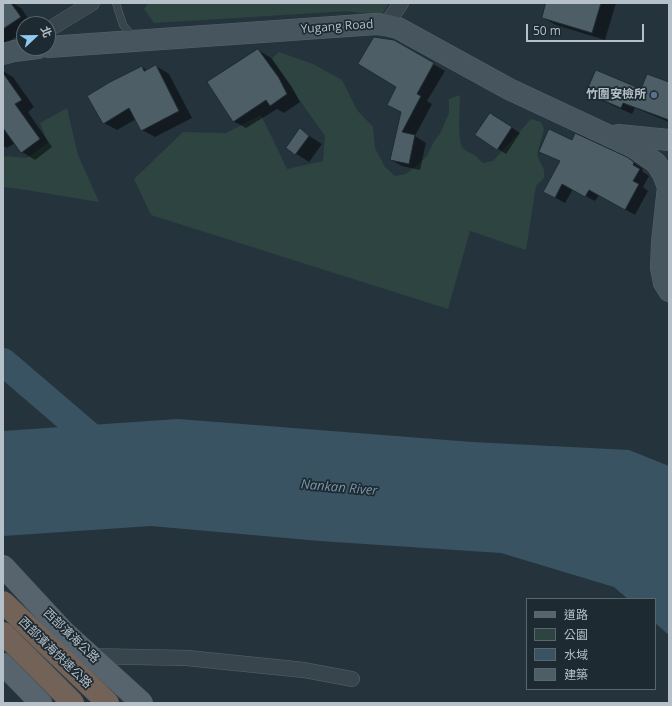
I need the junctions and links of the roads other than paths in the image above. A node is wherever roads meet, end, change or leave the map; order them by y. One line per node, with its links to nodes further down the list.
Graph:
1 (92, 3): 4 (street)
2 (116, 3): 6 (lane)
3 (401, 3): 5 (street)
4 (56, 25)
5 (386, 25): 6 (street, Yugang Road); 8 (street, Yugang Road)
6 (136, 40): 7 (street, Yugang Road)
7 (56, 46)
8 (601, 133): 9 (street, Yugang Road); 10 (street, Yugang Road)
9 (669, 140)
10 (669, 183): 11 (street, Yugang Road)
11 (666, 242): 12 (street, Yugang Road)
12 (669, 291)
13 (3, 566): 22 (main road, 西部濱海公路, bridge)
14 (3, 602): 21 (highway, 西部濱海快速公路, bridge)
15 (3, 633): 20 (highway, 西部濱海快速公路, bridge)
16 (3, 661): 18 (street)
17 (3, 664): 19 (main road)
18 (352, 679)
19 (41, 703)
20 (73, 703)
21 (108, 703)
22 (142, 703)

